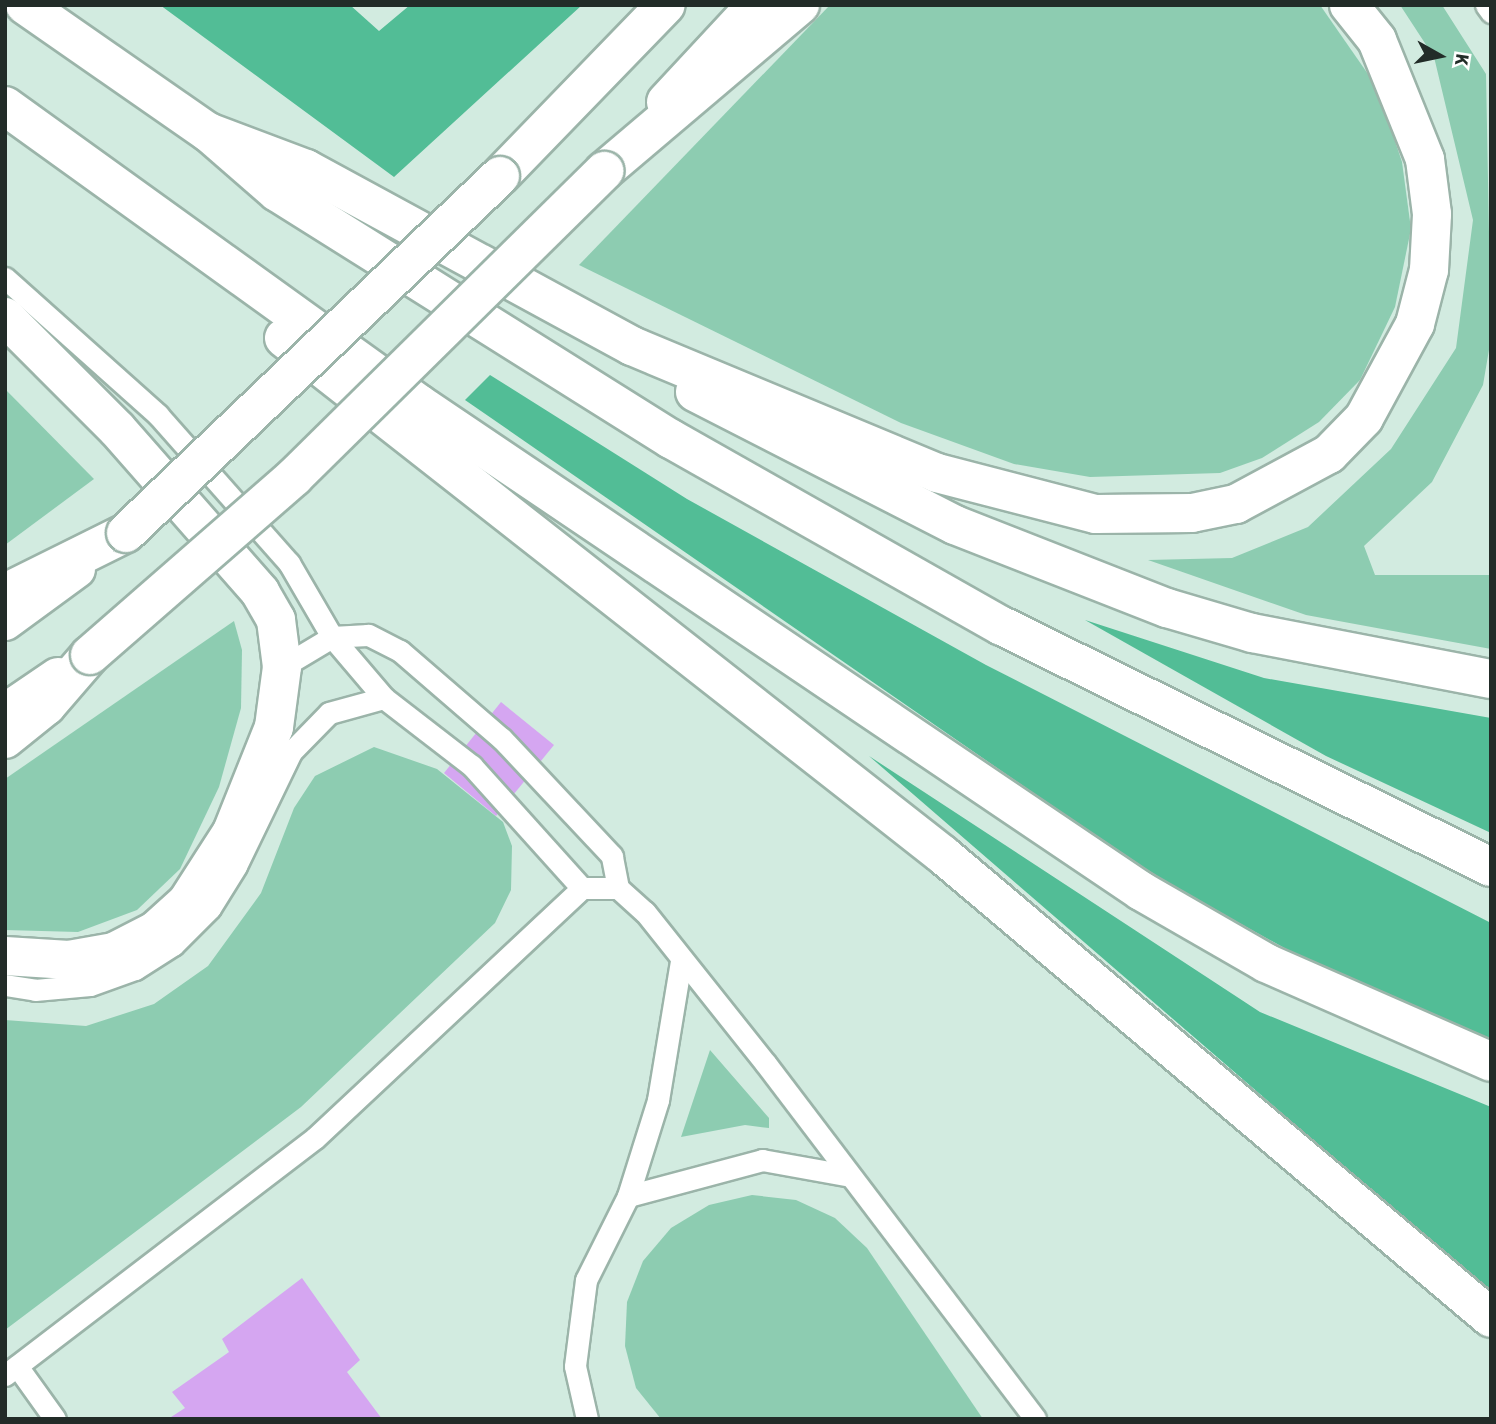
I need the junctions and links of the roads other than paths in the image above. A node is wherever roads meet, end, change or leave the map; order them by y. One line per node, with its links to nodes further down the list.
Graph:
1 (25, 5): 9 (main road)
2 (666, 5): 15 (main road, bridge)
3 (756, 5): 10 (main road)
4 (800, 5): 10 (main road)
5 (1349, 5): 14 (main road)
6 (1486, 5): 7 (lane)
7 (1491, 12)
8 (5, 106): 12 (main road)
9 (208, 132): 14 (main road); 25 (main road)
10 (604, 171): 19 (main road, bridge)
11 (5, 278): 18 (lane)
12 (243, 279): 31 (main road); 34 (main road)
13 (5, 317): 20 (main road)
14 (632, 346): 21 (main road)
15 (126, 533): 16 (main road); 17 (main road)
16 (5, 593)
17 (5, 621)
18 (332, 637): 20 (lane); 22 (lane); 27 (lane)
19 (90, 655): 23 (main road); 24 (main road)
20 (282, 667): 28 (main road)
21 (1491, 679)
22 (384, 698): 26 (lane); 30 (lane)
23 (5, 713)
24 (5, 739)
25 (1491, 867)
26 (582, 888): 27 (lane); 35 (lane)
27 (618, 888): 29 (lane)
28 (5, 956)
29 (681, 961): 32 (lane); 33 (lane)
30 (5, 985)
31 (1491, 1062)
32 (851, 1176): 33 (lane); 36 (lane)
33 (628, 1196): 38 (lane)
34 (1491, 1318)
35 (11, 1370): 37 (lane)
36 (1032, 1417)
37 (55, 1419)
38 (587, 1419)

